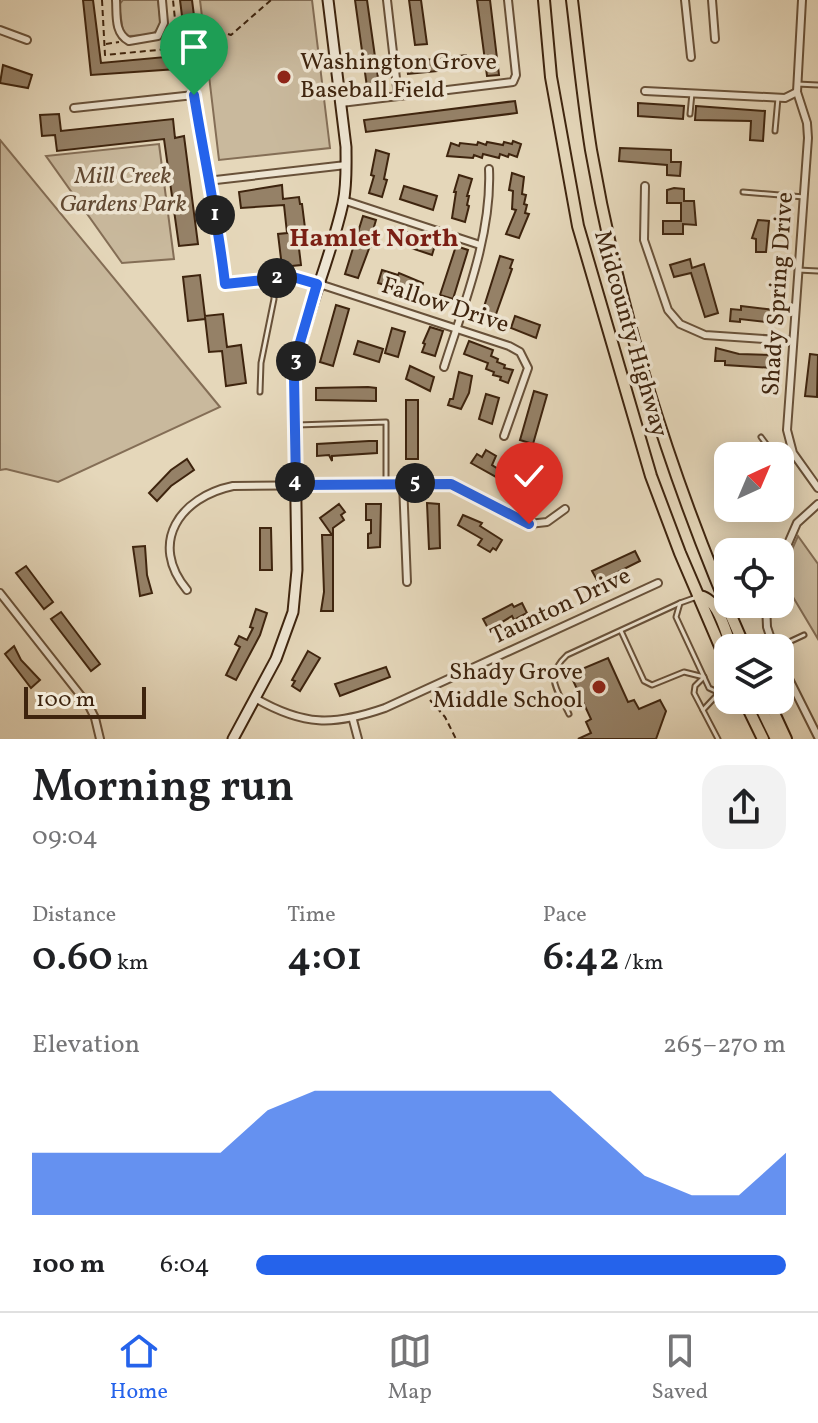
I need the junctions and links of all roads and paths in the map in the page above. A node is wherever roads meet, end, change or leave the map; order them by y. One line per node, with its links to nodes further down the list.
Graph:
1 (116, 0): 2 (street)
2 (162, 0)
3 (271, 0): 13 (path)
4 (328, 0): 28 (street)
5 (387, 0): 26 (street)
6 (508, 0): 26 (street)
7 (544, 0): 65 (main road, Midcounty Highway)
8 (572, 0): 70 (main road, Midcounty Highway)
9 (685, 0): 20 (street)
10 (712, 0): 15 (street)
11 (802, 0): 21 (street, Shady Spring Drive)
12 (0, 30): 16 (street)
13 (228, 34)
14 (177, 37): 19 (path)
15 (715, 39)
16 (27, 40)
17 (122, 42): 18 (path)
18 (105, 44)
19 (169, 49)
20 (691, 57)
21 (797, 84): 22 (lane); 24 (street, Shady Spring Drive)
22 (818, 85)
23 (645, 91): 25 (street)
24 (797, 92): 27 (street); 37 (street, Shady Spring Drive)
25 (692, 93): 27 (street); 30 (lane)
26 (398, 96): 28 (street)
27 (778, 98): 31 (lane)
28 (341, 103): 32 (street)
29 (74, 108): 34 (street)
30 (690, 114)
31 (775, 131)
32 (346, 165): 34 (street); 38 (street)
33 (489, 169): 39 (street)
34 (207, 181): 42 (street, Fallow Drive)
35 (645, 186): 45 (street)
36 (743, 192): 37 (lane)
37 (804, 197): 40 (street, Shady Spring Drive)
38 (343, 200): 39 (street); 43 (street)
39 (480, 245): 44 (street)
40 (798, 270): 41 (lane); 45 (street, Shady Spring Drive)
41 (818, 271)
42 (273, 279): 43 (street, Fallow Drive); 47 (lane)
43 (317, 284): 44 (street, Fallow Drive); 48 (street)
44 (457, 328): 46 (street); 49 (street, Fallow Drive)
45 (793, 341): 52 (street, Shady Spring Drive)
46 (444, 367)
47 (260, 392)
48 (293, 425): 54 (lane); 56 (street)
49 (504, 436)
50 (761, 437): 51 (lane)
51 (765, 442)
52 (790, 442)
53 (794, 454): 57 (street, Shady Spring Drive)
54 (386, 483): 55 (street); 56 (street)
55 (403, 483): 59 (street); 61 (street)
56 (296, 485): 63 (street); 77 (street)
57 (818, 488)
58 (818, 504): 60 (street)
59 (565, 509)
60 (790, 538)
61 (407, 582)
62 (658, 583): 84 (street, Taunton Drive)
63 (187, 590)
64 (0, 593): 86 (street)
65 (698, 596): 66 (lane); 68 (main road, Midcounty Highway); 69 (main road)
66 (680, 603): 67 (lane); 73 (lane)
67 (621, 631): 73 (lane); 80 (lane)
68 (715, 634)
69 (726, 634)
70 (739, 634)
71 (804, 635): 72 (lane)
72 (794, 639)
73 (704, 677): 75 (lane); 79 (lane)
74 (794, 688): 85 (street)
75 (714, 692)
76 (714, 697): 79 (lane)
77 (255, 698): 84 (street, Taunton Drive); 87 (street)
78 (430, 700): 89 (path)
79 (703, 710): 90 (lane)
80 (569, 714)
81 (750, 714): 91 (main road)
82 (764, 714): 92 (main road)
83 (774, 714): 93 (main road)
84 (353, 720): 88 (street)
85 (818, 735)
86 (100, 739)
87 (233, 739)
88 (358, 739)
89 (456, 739)
90 (718, 739)
91 (763, 739)
92 (776, 739)
93 (786, 739)

